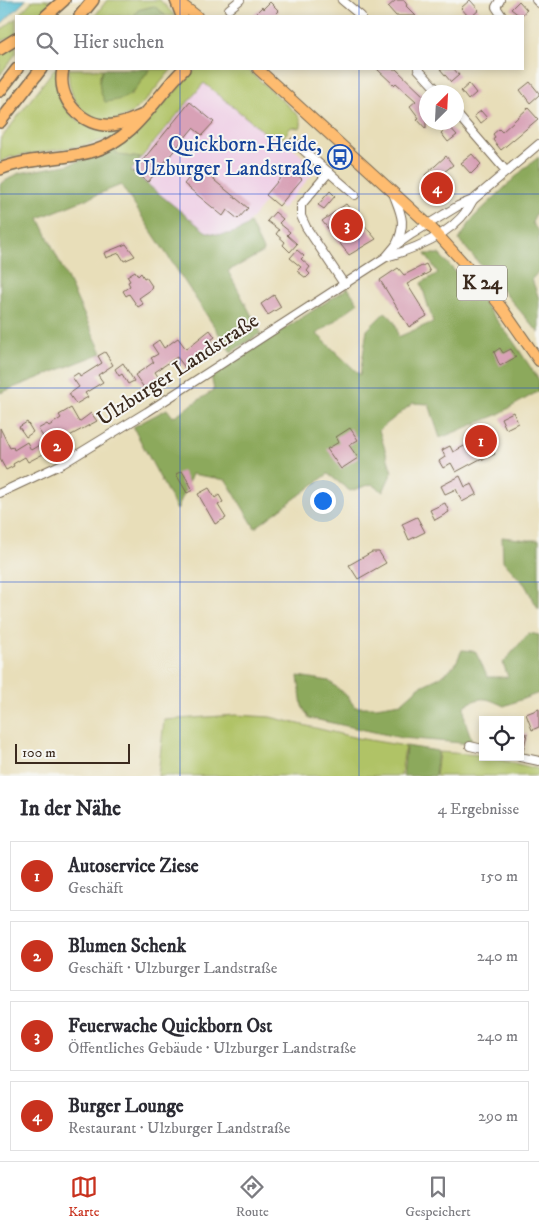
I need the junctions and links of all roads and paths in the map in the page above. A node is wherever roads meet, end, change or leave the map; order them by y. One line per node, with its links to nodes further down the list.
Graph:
1 (64, 0): 11 (highway)
2 (70, 0): 12 (highway)
3 (93, 0): 13 (highway); 14 (highway)
4 (176, 0): 15 (highway); 16 (main road)
5 (240, 0): 10 (street)
6 (342, 0): 17 (street)
7 (500, 0): 18 (street)
8 (536, 0): 9 (street)
9 (539, 4)
10 (229, 9)
11 (47, 15)
12 (58, 15)
13 (81, 15)
14 (86, 15)
15 (182, 15)
16 (196, 15)
17 (360, 15)
18 (501, 15)
19 (15, 40): 20 (highway)
20 (0, 49)
21 (16, 70): 28 (highway)
22 (40, 70): 30 (highway)
23 (64, 70): 29 (highway)
24 (182, 70): 29 (highway)
25 (259, 70): 37 (main road, K 24)
26 (419, 70): 27 (street)
27 (433, 85)
28 (0, 91)
29 (145, 114): 34 (highway)
30 (0, 122)
31 (464, 122): 35 (street)
32 (294, 142): 36 (street)
33 (539, 144): 35 (street, Ulzburger Landstraße)
34 (0, 169)
35 (506, 171): 39 (street, Ulzburger Landstraße)
36 (329, 172): 38 (street); 44 (street)
37 (392, 191): 40 (main road, K 24); 42 (street, Ulzburger Landstraße)
38 (355, 195)
39 (473, 200): 40 (street, Ulzburger Landstraße); 41 (street, Ulzburger Landstraße)
40 (429, 225): 41 (main road, K 24); 42 (street, Ulzburger Landstraße)
41 (439, 235): 43 (street, Ulzburger Landstraße); 45 (main road, K 24)
42 (396, 245): 43 (street, Ulzburger Landstraße)
43 (386, 257): 44 (street, Ulzburger Landstraße)
44 (344, 284): 46 (street, Ulzburger Landstraße)
45 (539, 361)
46 (0, 493)
47 (470, 746): 48 (street)
48 (479, 748)
49 (524, 758): 50 (street)
50 (539, 761)

